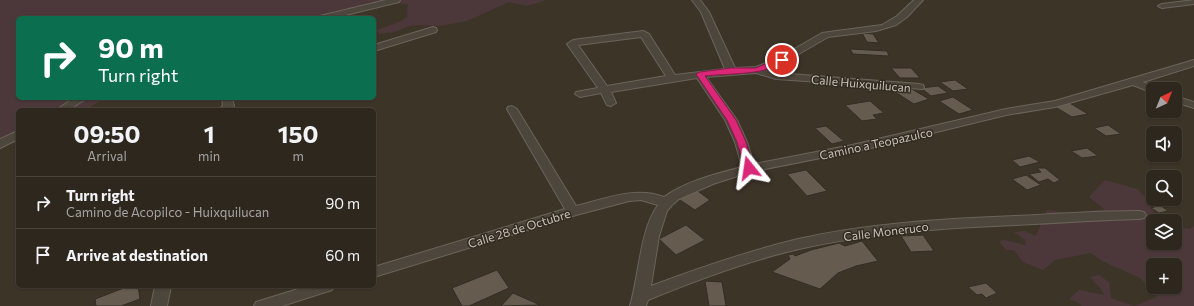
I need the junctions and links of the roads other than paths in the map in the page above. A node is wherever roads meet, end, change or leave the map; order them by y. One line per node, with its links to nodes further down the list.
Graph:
1 (396, 0): 6 (street)
2 (696, 0): 10 (street)
3 (919, 0): 11 (street)
4 (1194, 2): 5 (street)
5 (1162, 6)
6 (331, 16)
7 (433, 30): 8 (street)
8 (376, 47)
9 (1194, 63): 14 (street, Camino a Teopazulco)
10 (731, 70): 11 (street); 12 (street)
11 (757, 70): 15 (street, Calle Huixquilucan)
12 (700, 74): 13 (street); 27 (street)
13 (671, 76): 17 (street); 17 (street)
14 (1133, 82): 16 (street); 27 (street, Camino a Teopazulco)
15 (919, 87)
16 (1146, 87)
17 (605, 91): 18 (street); 21 (street)
18 (580, 94)
19 (78, 100): 23 (street)
20 (1182, 102): 22 (street)
21 (611, 103)
22 (1194, 106)
23 (64, 108)
24 (512, 109): 29 (street)
25 (16, 135): 26 (street)
26 (0, 144)
27 (749, 168): 28 (street, Camino a Teopazulco)
28 (666, 203): 29 (street, Calle 28 de Octubre); 34 (street, Camino a Teopazulco)
29 (573, 211): 31 (street, Calle 28 de Octubre)
30 (1139, 215): 34 (street, Calle Moneruco)
31 (376, 271)
32 (164, 288): 35 (street)
33 (320, 288): 36 (street)
34 (640, 301)
35 (159, 306)
36 (262, 306)

